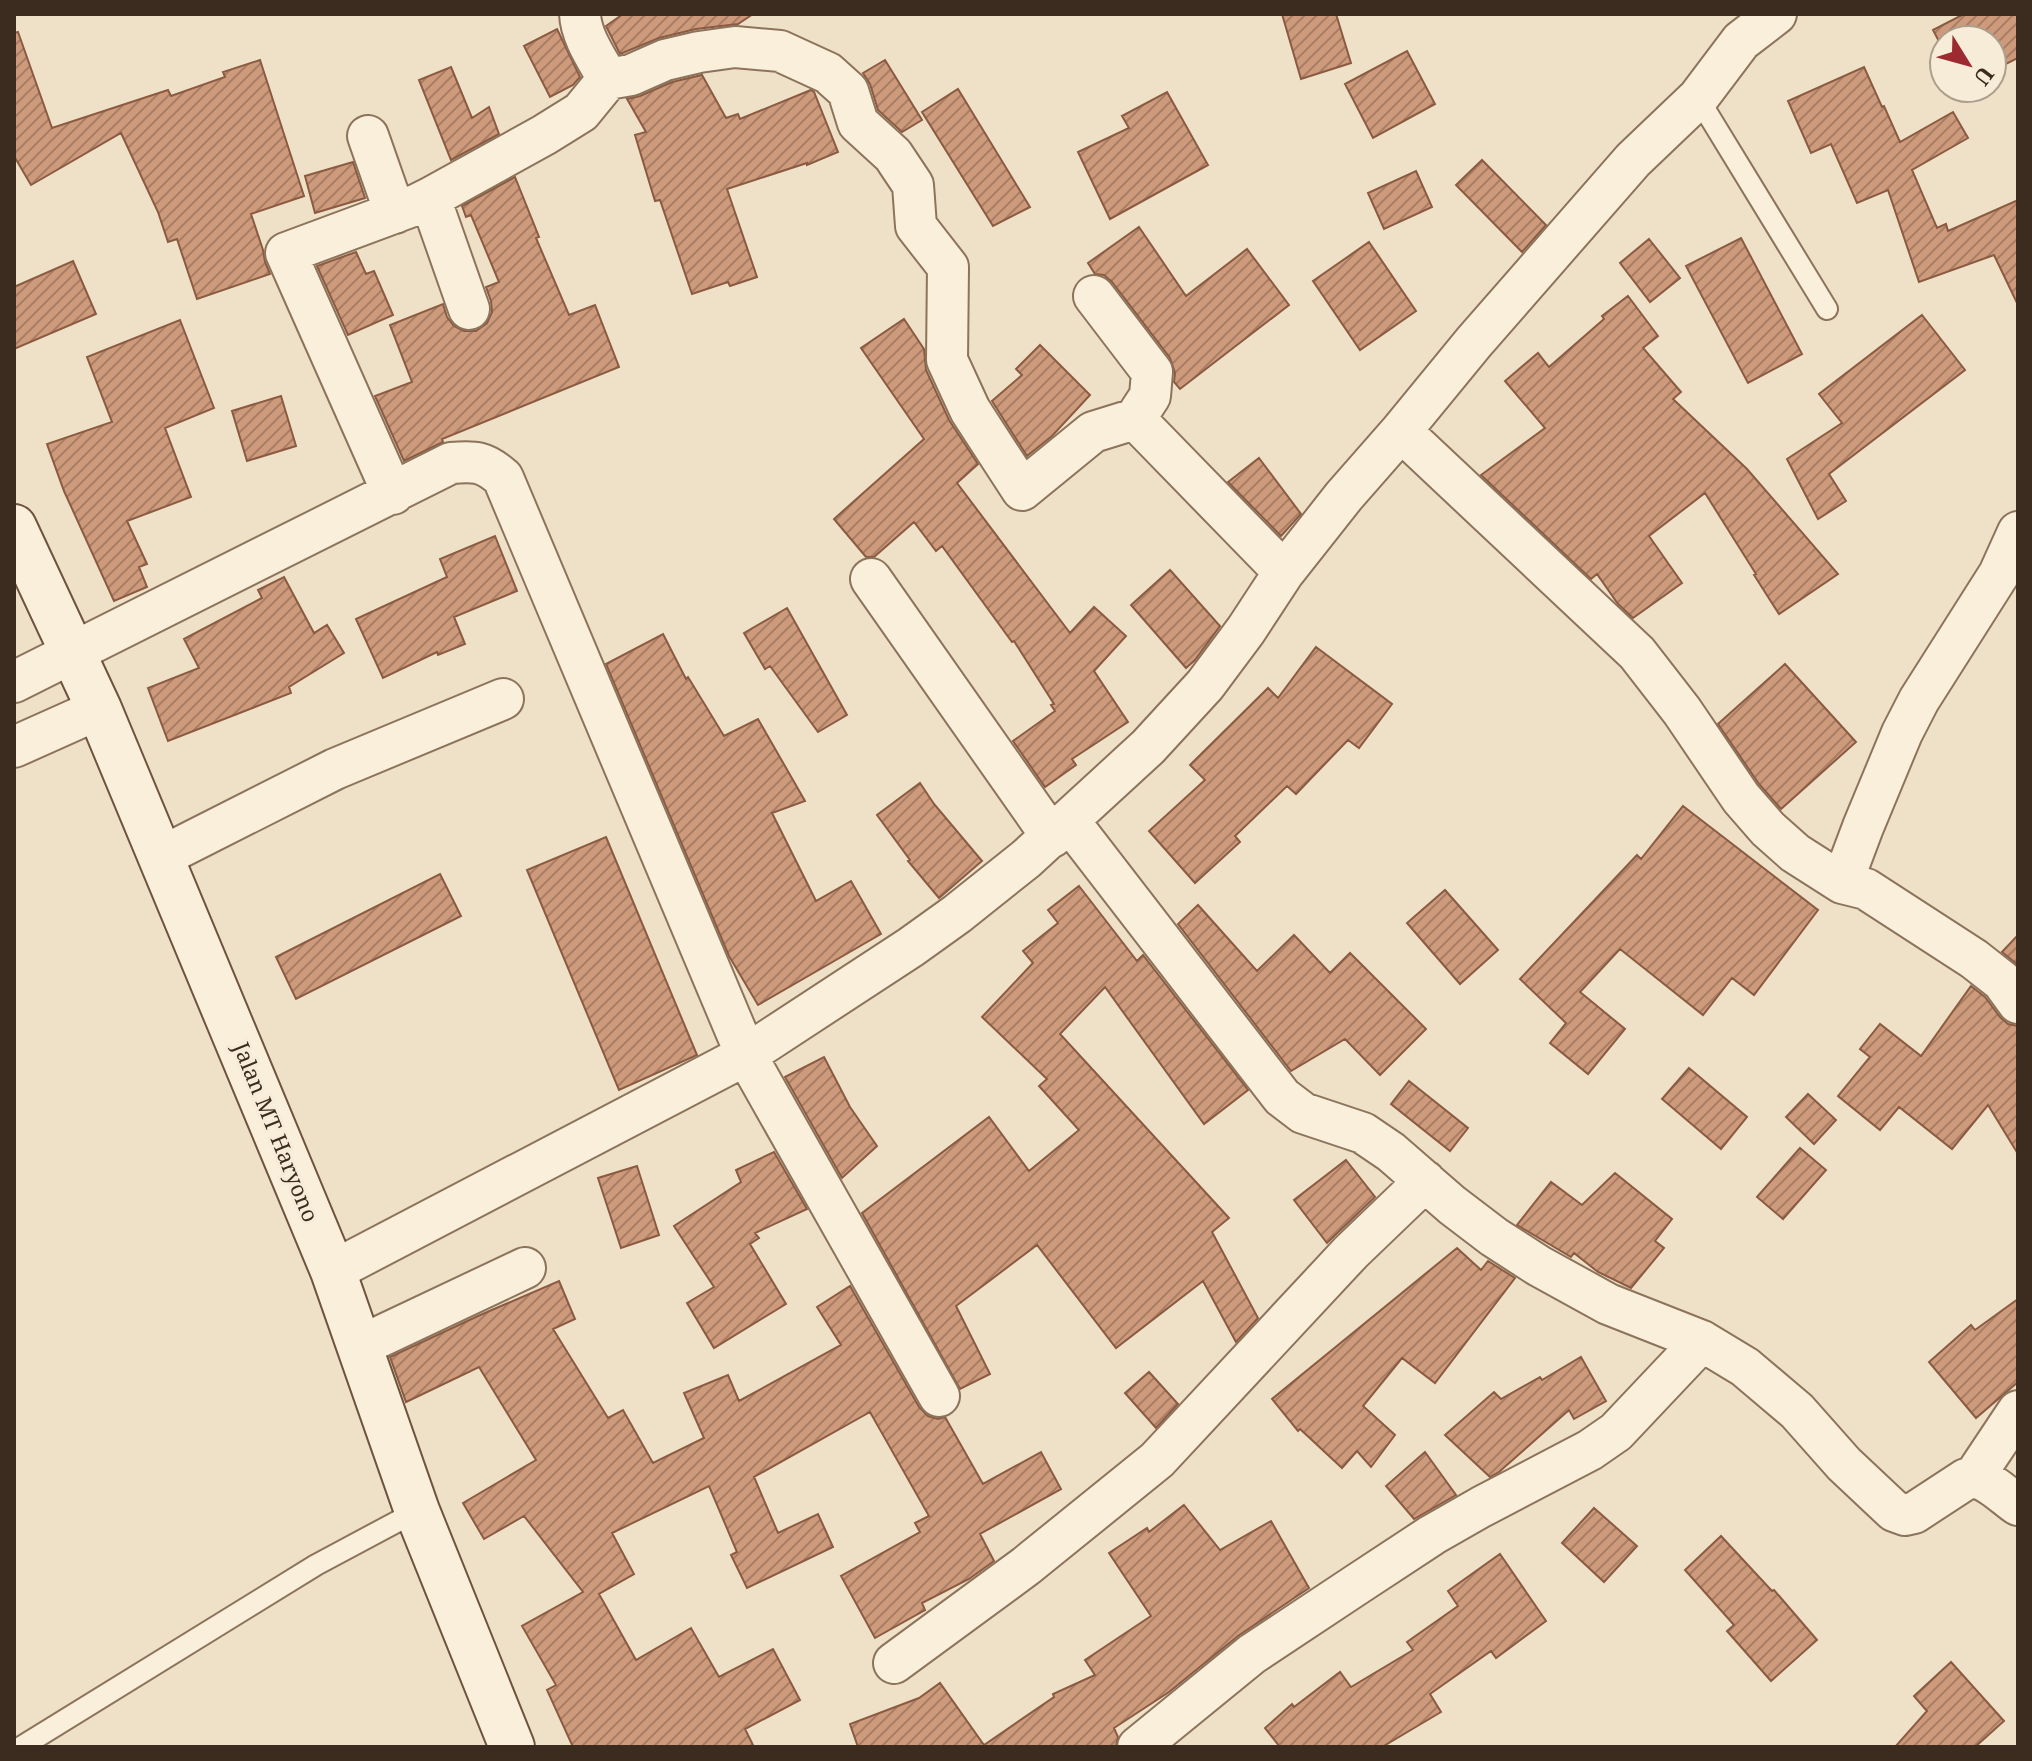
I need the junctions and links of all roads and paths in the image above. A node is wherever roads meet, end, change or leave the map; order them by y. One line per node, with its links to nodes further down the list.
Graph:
1 (580, 14): 3 (street)
2 (1776, 14): 4 (street)
3 (608, 79): 6 (street); 10 (street)
4 (1698, 98): 9 (lane); 11 (street)
5 (368, 136): 6 (street)
6 (413, 205): 8 (street); 12 (street)
7 (1094, 296): 10 (street)
8 (469, 309)
9 (1827, 309)
10 (1135, 419): 15 (street)
11 (1401, 431): 15 (street); 24 (street)
12 (393, 494): 17 (street); 26 (street)
13 (14, 527): 17 (main road, Jalan MT Haryono)
14 (2018, 532): 24 (street)
15 (1284, 572): 22 (street)
16 (871, 579): 22 (street)
17 (72, 654): 18 (street); 20 (main road, Jalan MT Haryono)
18 (14, 682)
19 (503, 699): 23 (street)
20 (99, 709): 21 (street); 23 (main road, Jalan MT Haryono)
21 (14, 747)
22 (1060, 829): 26 (street); 27 (street)
23 (161, 857): 29 (main road, Jalan MT Haryono)
24 (1842, 883): 25 (street)
25 (2018, 1003)
26 (746, 1055): 29 (street); 32 (street)
27 (1425, 1181): 30 (street); 37 (street)
28 (525, 1268): 31 (street)
29 (333, 1271): 31 (main road, Jalan MT Haryono)
30 (1702, 1341): 34 (street); 40 (street)
31 (360, 1346): 36 (main road, Jalan MT Haryono)
32 (939, 1396)
33 (2018, 1411): 34 (street)
34 (1974, 1477): 35 (street)
35 (2018, 1505)
36 (417, 1511): 38 (lane); 39 (main road, Jalan MT Haryono)
37 (894, 1663)
38 (21, 1747)
39 (512, 1747)
40 (1138, 1747)

